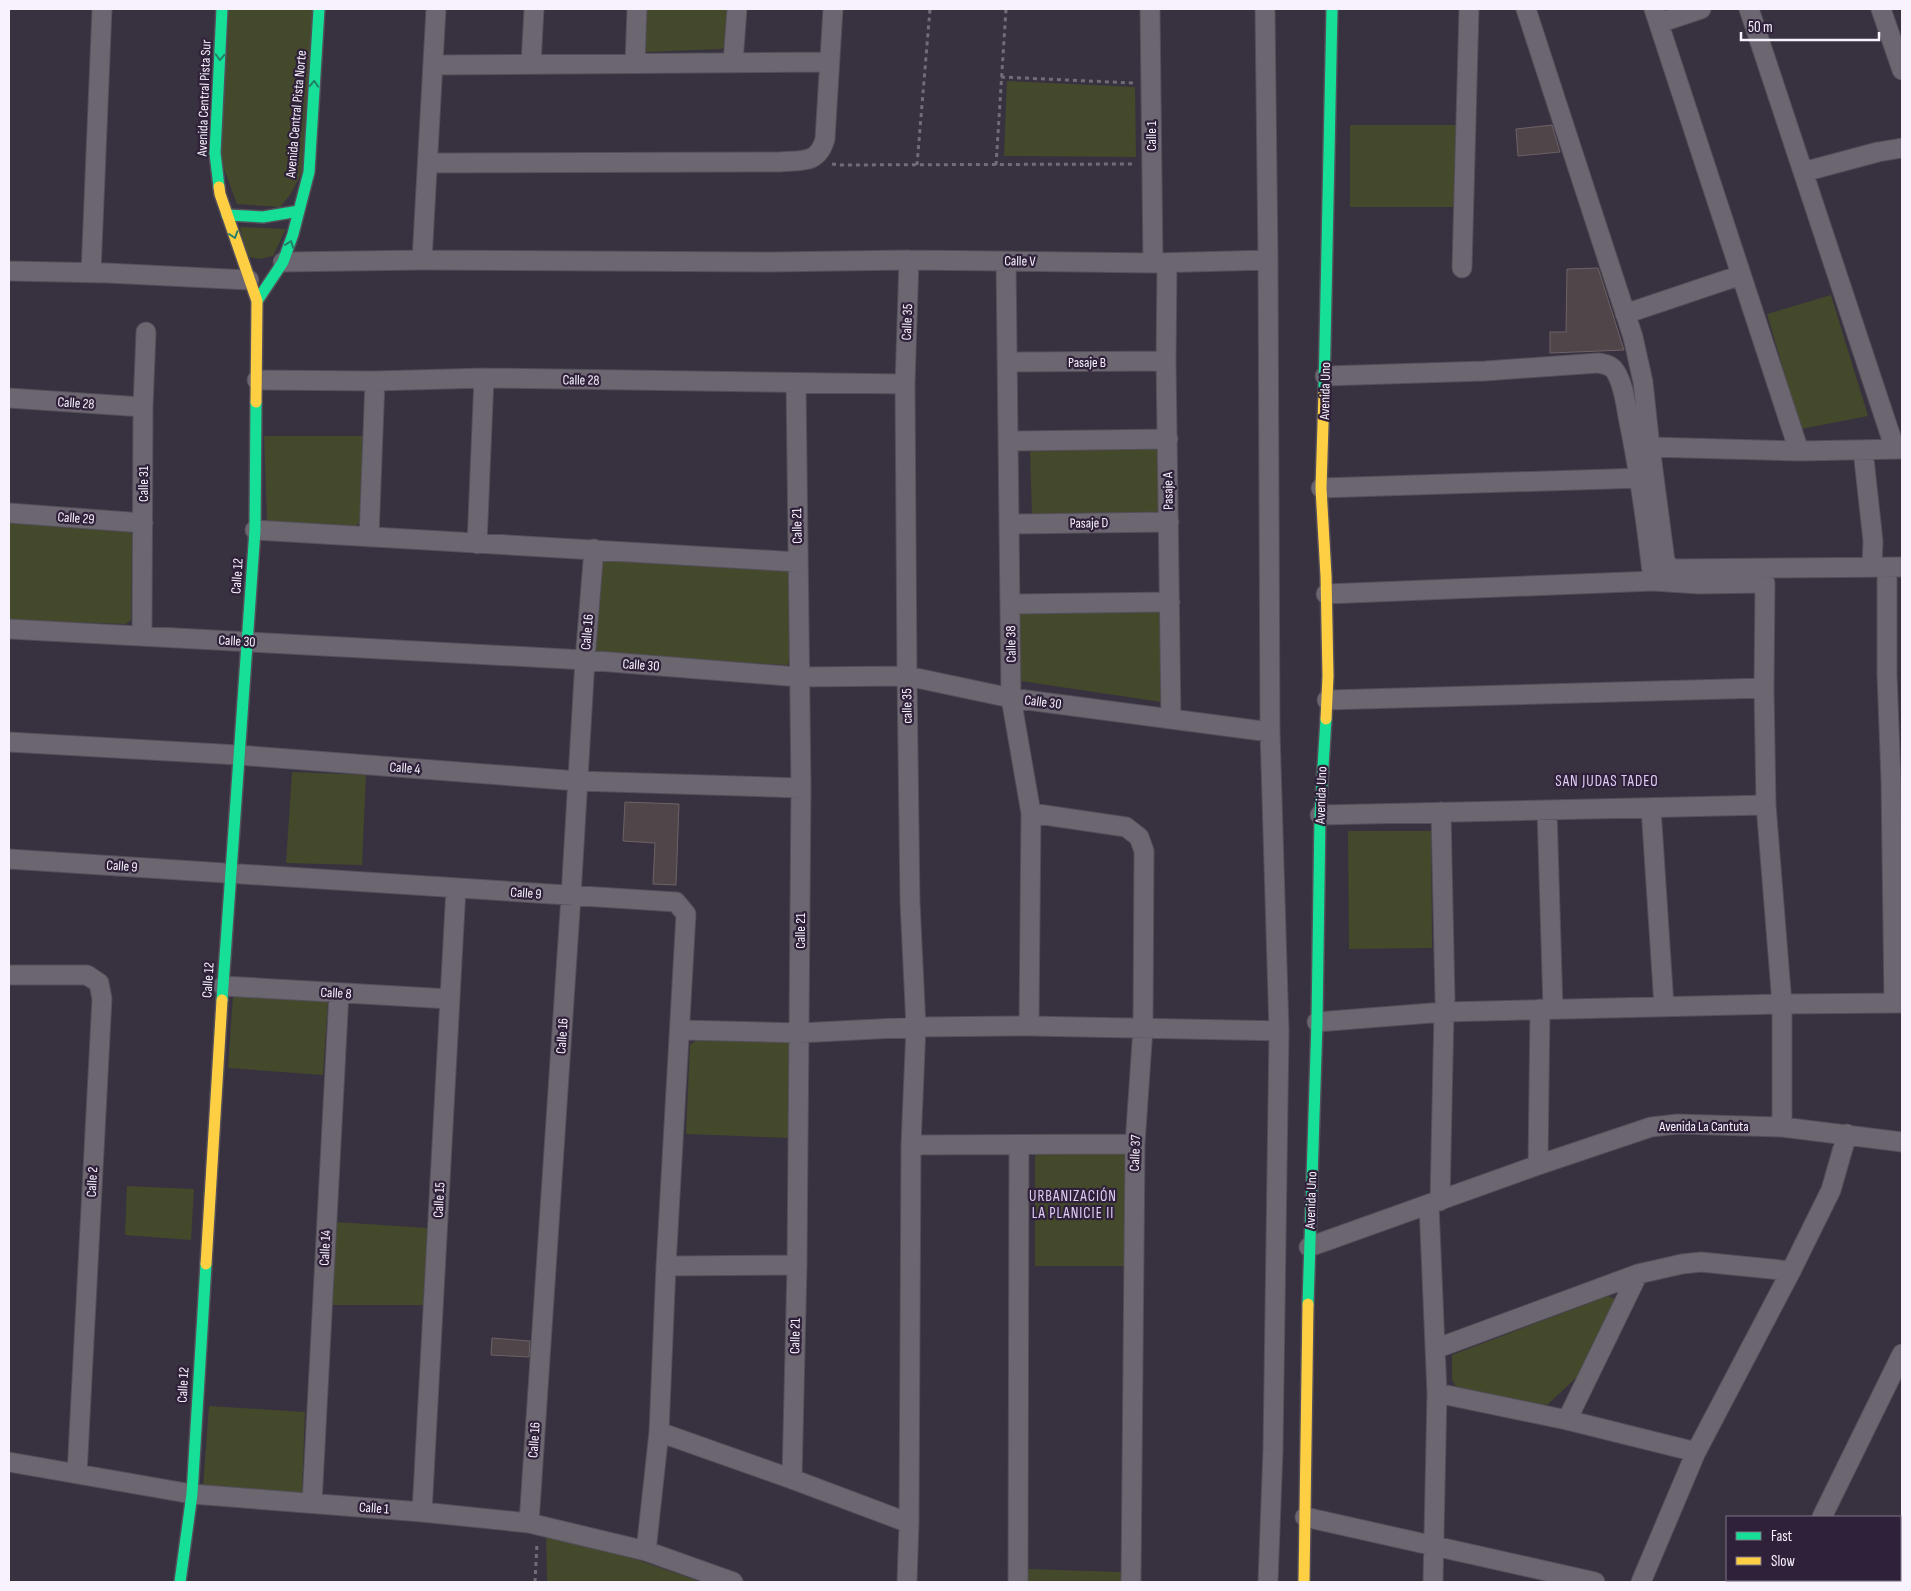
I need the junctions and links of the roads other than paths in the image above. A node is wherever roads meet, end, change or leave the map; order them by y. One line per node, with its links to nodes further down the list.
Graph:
1 (102, 9): 37 (street)
2 (222, 9): 28 (street, Avenida Central Pista Sur, one-way to 28)
3 (319, 9): 27 (street, Avenida Central Pista Norte, one-way to 3)
4 (436, 9): 22 (street)
5 (534, 9): 21 (street)
6 (638, 9): 20 (street)
7 (736, 9): 18 (street)
8 (833, 9): 19 (street)
9 (1150, 9): 34 (street, Calle 1)
10 (1265, 9): 31 (street)
11 (1332, 9): 45 (street, Avenida Uno)
12 (1469, 9): 35 (street)
13 (1526, 9): 41 (street)
14 (1701, 9): 17 (street)
15 (1749, 9): 26 (street)
16 (1881, 9): 23 (street)
17 (1657, 16): 38 (street)
18 (734, 62): 19 (street); 20 (street)
19 (830, 62): 25 (street)
20 (635, 63): 21 (street)
21 (531, 64): 22 (street)
22 (433, 65): 25 (street)
23 (1902, 70)
24 (1902, 148): 26 (street)
25 (428, 163): 29 (street)
26 (1803, 172): 57 (street)
27 (299, 212): 28 (street); 33 (street, Avenida Central Pista Norte, one-way to 27)
28 (227, 215): 39 (street, Avenida Central Pista Sur, one-way to 39)
29 (422, 260): 30 (street, Calle V); 33 (street, Calle V)
30 (909, 260): 32 (street, Calle V); 50 (street, Calle 35)
31 (1268, 260): 34 (street, Calle V); 87 (street)
32 (1006, 261): 34 (street, Calle V); 44 (street, Calle 38)
33 (283, 262): 40 (street, Avenida Central Pista Norte)
34 (1160, 263): 43 (street, Pasaje A)
35 (1462, 268)
36 (9, 271): 37 (street)
37 (91, 273): 39 (street)
38 (1741, 275): 41 (street); 59 (street)
39 (249, 280): 40 (street, Avenida Central Pista Sur)
40 (257, 301): 47 (street, Calle 12)
41 (1626, 314): 52 (street)
42 (146, 332): 53 (street, Calle 31)
43 (1166, 361): 44 (street, Pasaje B); 54 (street, Pasaje A)
44 (1008, 362): 55 (street, Calle 38)
45 (1325, 376): 52 (street); 61 (street, Avenida Uno)
46 (484, 378): 48 (street, Calle 28); 49 (street, Calle 28); 68 (street)
47 (257, 380): 48 (street, Calle 28); 66 (street, Calle 12)
48 (376, 381): 67 (street)
49 (796, 383): 50 (street, Calle 28); 70 (street, Calle 21)
50 (905, 384): 81 (street, calle 35)
51 (9, 398): 53 (street, Calle 28)
52 (1635, 405): 56 (street); 60 (street)
53 (143, 407): 64 (street, Calle 31)
54 (1168, 438): 55 (street); 63 (street, Pasaje A)
55 (1009, 441): 65 (street, Calle 38)
56 (1650, 447): 59 (street); 71 (street)
57 (1899, 449): 58 (street)
58 (1863, 450): 59 (street); 71 (street)
59 (1798, 451)
60 (1641, 478): 61 (street); 72 (street)
61 (1321, 488): 73 (street, Avenida Uno)
62 (9, 513): 64 (street, Calle 29)
63 (1169, 522): 65 (street, Pasaje D); 74 (street, Pasaje A)
64 (143, 523): 77 (street, Calle 31)
65 (1009, 524): 75 (street, Calle 38)
66 (255, 530): 67 (street); 78 (street, Calle 12)
67 (369, 537): 68 (street)
68 (477, 544): 69 (street)
69 (594, 549): 70 (street); 79 (street, Calle 16)
70 (798, 562): 82 (street, Calle 21)
71 (1887, 570): 80 (street)
72 (1653, 581): 73 (street); 83 (street)
73 (1326, 594): 85 (street, Avenida Uno)
74 (1170, 602): 75 (street); 86 (street, Pasaje A)
75 (1010, 604): 84 (street, Calle 38)
76 (9, 629): 77 (street, Calle 30)
77 (142, 636): 78 (street, Calle 30)
78 (247, 642): 79 (street, Calle 30); 89 (street, Calle 12)
79 (585, 660): 82 (street, Calle 30); 90 (street, Calle 16)
80 (1894, 674): 91 (street)
81 (907, 676): 82 (street, Calle 30); 84 (street, Calle 30); 115 (street, calle 35)
82 (799, 677): 92 (street, Calle 21)
83 (1764, 688): 85 (street); 93 (street)
84 (1011, 698): 86 (street, Calle 30); 97 (street, Calle 38)
85 (1327, 700): 98 (street, Avenida Uno)
86 (1171, 719): 87 (street, Calle 30)
87 (1270, 732): 118 (street)
88 (9, 742): 89 (street, Calle 4)
89 (238, 755): 90 (street, Calle 4); 100 (street, Calle 12)
90 (578, 781): 92 (street, Calle 4); 103 (street, Calle 16)
91 (1896, 781): 101 (street)
92 (801, 788): 119 (street, Calle 21)
93 (1766, 805): 94 (street); 109 (street)
94 (1651, 808): 95 (street); 111 (street)
95 (1547, 810): 96 (street); 112 (street)
96 (1441, 812): 98 (street); 110 (street)
97 (1031, 813): 114 (street, Calle 38); 116 (street, Calle 37)
98 (1320, 815): 113 (street, Avenida Uno)
99 (9, 859): 100 (street, Calle 9)
100 (230, 873): 102 (street, Calle 9); 105 (street, Calle 12)
101 (1897, 882): 108 (street)
102 (456, 888): 103 (street, Calle 9); 107 (street, Calle 15)
103 (571, 896): 117 (street, Calle 9); 148 (street, Calle 16)
104 (9, 975): 140 (street, Calle 2)
105 (223, 986): 106 (street, Calle 8); 142 (street, Calle 12)
106 (339, 993): 107 (street, Calle 8); 143 (street, Calle 14)
107 (450, 999): 144 (street, Calle 15)
108 (1898, 1003): 109 (street)
109 (1782, 1004): 111 (street); 120 (street)
110 (1445, 1006): 112 (street); 113 (street); 127 (street)
111 (1664, 1006): 112 (street)
112 (1547, 1009): 126 (street)
113 (1317, 1022): 128 (street, Avenida Uno)
114 (1029, 1026): 115 (street); 116 (street)
115 (916, 1027): 119 (street); 124 (street, calle 35)
116 (1143, 1028): 118 (street); 123 (street, Calle 37)
117 (680, 1030): 119 (street); 130 (street, Calle 9)
118 (1279, 1031): 156 (street)
119 (799, 1033): 129 (street, Calle 21)
120 (1782, 1127): 121 (street, Avenida La Cantuta); 126 (street, Avenida La Cantuta)
121 (1847, 1134): 122 (street, Avenida La Cantuta); 131 (street)
122 (1902, 1142)
123 (1135, 1144): 125 (street); 155 (street, Calle 37)
124 (911, 1145): 125 (street); 147 (street, calle 35)
125 (1019, 1145): 154 (street)
126 (1538, 1165): 127 (street, Avenida La Cantuta)
127 (1434, 1203): 128 (street, Avenida La Cantuta); 133 (street)
128 (1309, 1248): 146 (street, Avenida Uno)
129 (797, 1265): 130 (street); 141 (street, Calle 21)
130 (666, 1266): 137 (street, Calle 9)
131 (1791, 1270): 132 (street); 138 (street)
132 (1638, 1274): 133 (street); 136 (street)
133 (1435, 1349): 135 (street)
134 (1902, 1354): 145 (street)
135 (1437, 1393): 136 (street); 149 (street)
136 (1567, 1420): 138 (street)
137 (659, 1432): 141 (street); 150 (street, Calle 9)
138 (1696, 1452): 160 (street)
139 (9, 1462): 140 (street, Calle 1)
140 (77, 1474): 142 (street, Calle 1)
141 (792, 1479): 147 (street)
142 (192, 1494): 143 (street, Calle 1); 151 (street, Calle 12)
143 (312, 1503): 144 (street, Calle 1)
144 (422, 1512): 148 (street, Calle 1)
145 (1822, 1516)
146 (1305, 1518): 149 (street); 157 (street, Avenida Uno)
147 (909, 1523): 153 (street, calle 35)
148 (533, 1524): 150 (street, Calle 1)
149 (1434, 1547): 158 (street); 159 (street)
150 (646, 1551): 152 (street, Calle 1)
151 (180, 1582)
152 (733, 1582)
153 (907, 1582)
154 (1018, 1582)
155 (1131, 1582)
156 (1268, 1582)
157 (1304, 1582)
158 (1433, 1582)
159 (1594, 1582)
160 (1641, 1582)

